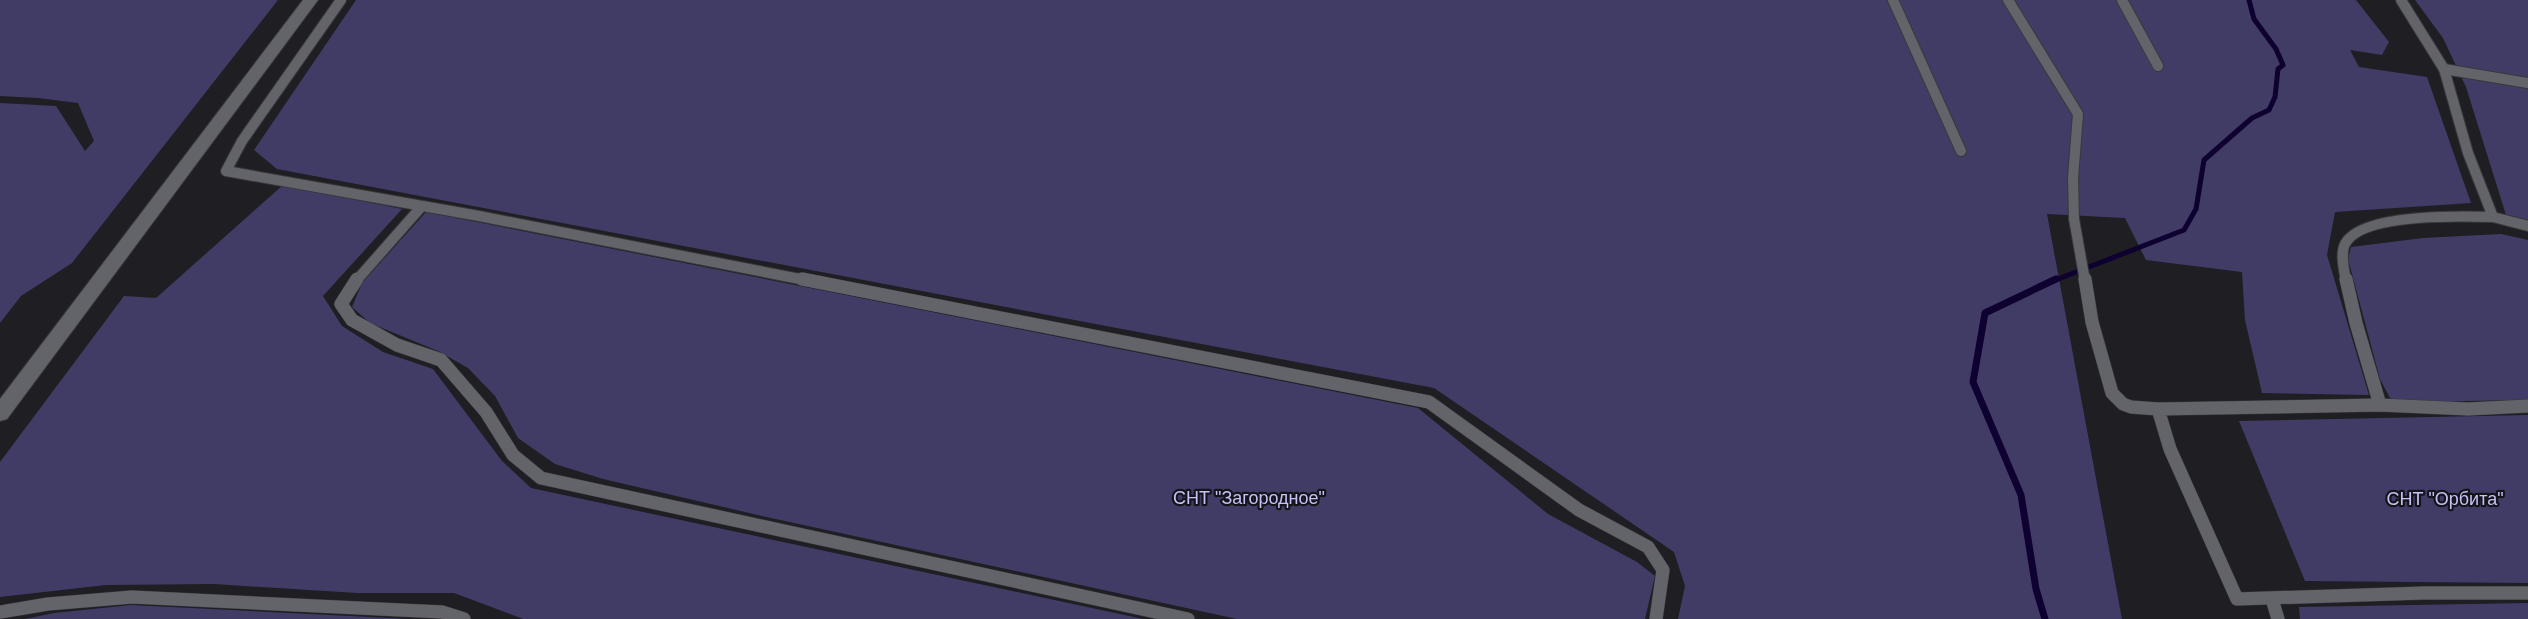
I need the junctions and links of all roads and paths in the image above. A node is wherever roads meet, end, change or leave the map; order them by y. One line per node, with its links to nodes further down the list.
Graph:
1 (311, 0): 17 (main road)
2 (341, 0): 11 (lane)
3 (1893, 0): 10 (lane)
4 (2008, 0): 16 (lane)
5 (2122, 0): 7 (lane)
6 (2401, 0): 8 (lane)
7 (2158, 66)
8 (2444, 69): 9 (lane); 12 (lane)
9 (2528, 83)
10 (1961, 151)
11 (422, 206): 22 (lane); 23 (lane)
12 (2493, 217): 13 (lane); 14 (lane)
13 (2528, 226)
14 (2380, 405): 15 (lane); 16 (lane)
15 (2528, 406)
16 (2158, 409): 19 (lane)
17 (0, 413)
18 (2528, 592): 19 (lane)
19 (2272, 599): 24 (lane)
20 (0, 612): 21 (lane)
21 (464, 619)
22 (1188, 619)
23 (1656, 619)
24 (2278, 619)

